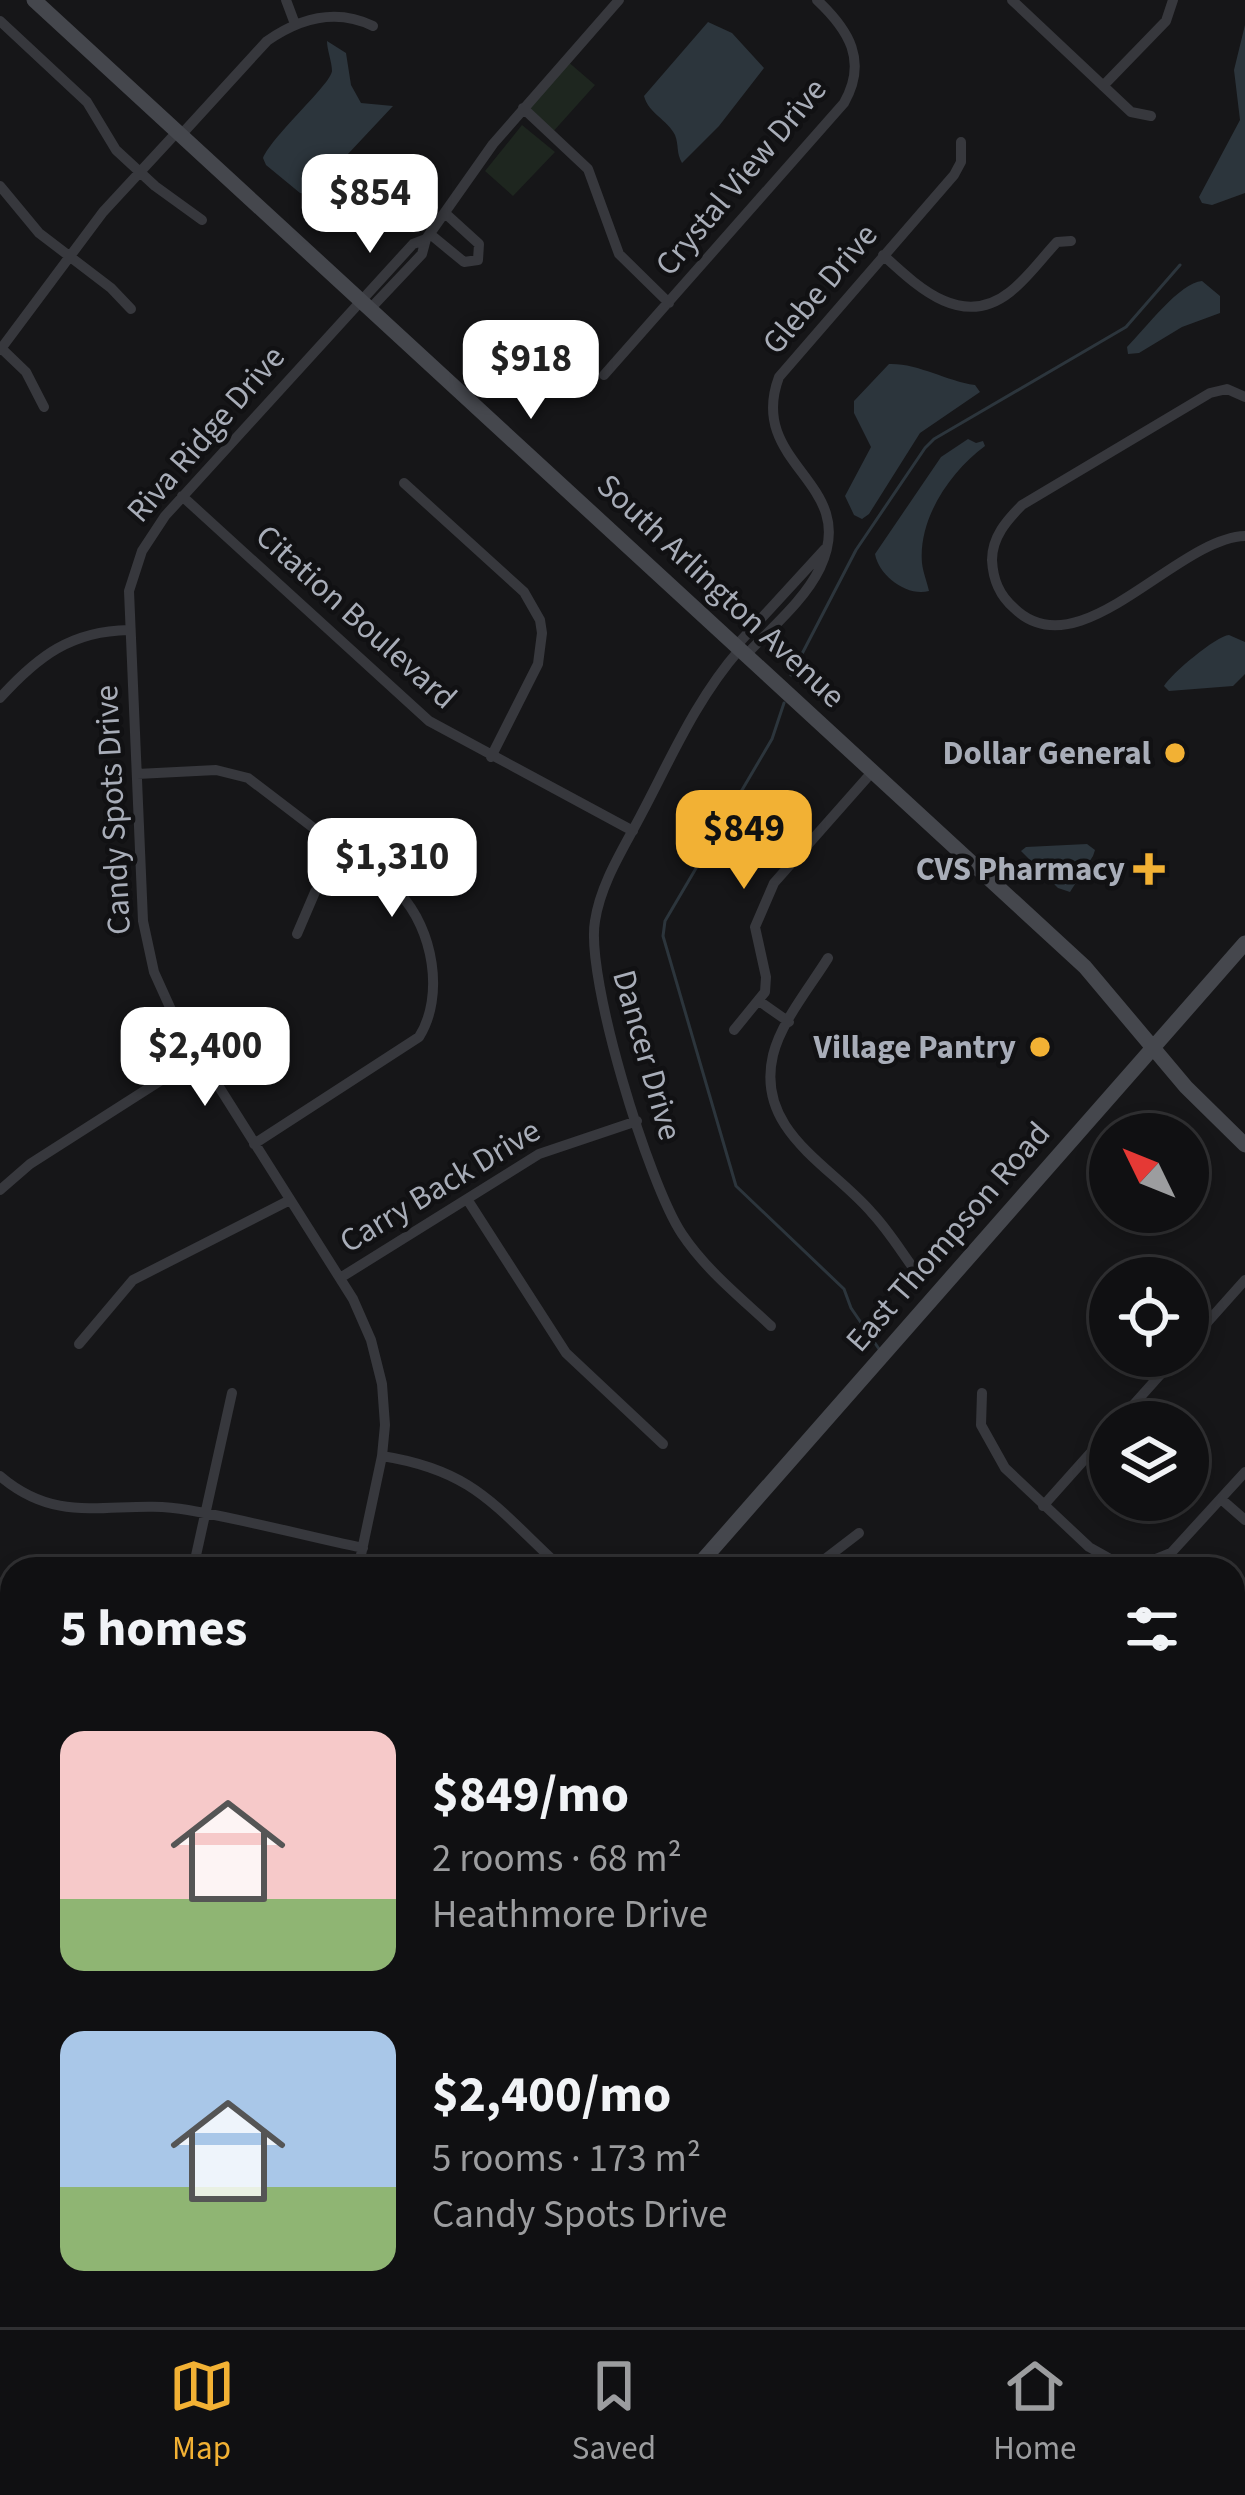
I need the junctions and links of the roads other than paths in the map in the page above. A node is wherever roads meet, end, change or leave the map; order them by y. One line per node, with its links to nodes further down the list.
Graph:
1 (34, 0): 13 (main road, South Arlington Avenue)
2 (286, 0): 8 (street)
3 (619, 0): 11 (street, Riva Ridge Drive)
4 (817, 0): 23 (street, Crystal View Drive)
5 (1012, 0): 10 (street)
6 (1173, 0): 10 (street)
7 (0, 21): 15 (street)
8 (295, 24): 9 (street); 13 (street)
9 (373, 26)
10 (1103, 86): 12 (street)
11 (523, 108): 17 (street, Riva Ridge Drive); 23 (street)
12 (1151, 116)
13 (179, 133): 15 (street); 24 (main road, South Arlington Avenue)
14 (961, 142): 21 (street, Glebe Drive)
15 (140, 172): 18 (street); 22 (street)
16 (0, 186): 22 (street)
17 (446, 214): 19 (street, Riva Ridge Drive); 19 (street)
18 (202, 220)
19 (428, 236): 24 (street, Riva Ridge Drive)
20 (1071, 241): 21 (street)
21 (883, 255): 34 (street, Glebe Drive)
22 (68, 256): 25 (street); 26 (street)
23 (669, 303): 27 (street, Crystal View Drive)
24 (365, 304): 31 (street, Riva Ridge Drive); 34 (main road, South Arlington Avenue)
25 (131, 309)
26 (0, 348): 29 (street)
27 (604, 375)
28 (1245, 397): 32 (street)
29 (44, 407)
30 (404, 483): 36 (street)
31 (182, 496): 33 (street, Riva Ridge Drive); 36 (street, Citation Boulevard)
32 (1245, 536)
33 (129, 630): 35 (street); 38 (street, Candy Spots Drive)
34 (741, 650): 37 (main road, South Arlington Avenue); 39 (street, Dancer Drive)
35 (0, 698)
36 (491, 757): 39 (street, Citation Boulevard)
37 (873, 771): 44 (street); 47 (main road, South Arlington Avenue)
38 (137, 774): 40 (street); 48 (street, Candy Spots Drive)
39 (633, 831): 49 (street, Dancer Drive)
40 (344, 851): 41 (street); 50 (street)
41 (298, 934)
42 (1245, 944): 47 (main road, East Thompson Road)
43 (828, 958): 45 (street)
44 (759, 1001): 45 (street); 46 (street)
45 (789, 1022): 55 (street)
46 (734, 1030)
47 (1154, 1047): 51 (main road, South Arlington Avenue); 79 (main road, East Thompson Road)
48 (199, 1056): 50 (street, Candy Spots Drive); 52 (street)
49 (637, 1121): 53 (street, Carry Back Drive); 59 (street, Dancer Drive)
50 (254, 1144): 54 (street, Candy Spots Drive)
51 (1245, 1145)
52 (0, 1190)
53 (467, 1199): 56 (street, Carry Back Drive); 65 (street)
54 (290, 1200): 56 (street, Candy Spots Drive); 60 (street)
55 (917, 1273)
56 (340, 1278): 67 (street, Candy Spots Drive)
57 (1245, 1280): 58 (street)
58 (1209, 1320)
59 (771, 1326)
60 (79, 1344)
61 (1158, 1377): 64 (street)
62 (232, 1394): 72 (street)
63 (982, 1394): 71 (street)
64 (1137, 1401)
65 (664, 1444)
66 (1089, 1455): 71 (street)
67 (382, 1456): 75 (street, Candy Spots Drive); 78 (street)
68 (1245, 1472): 70 (street)
69 (0, 1476): 72 (street)
70 (1221, 1499): 73 (street); 82 (street)
71 (1043, 1506): 81 (street)
72 (206, 1514): 75 (street); 76 (street)
73 (1245, 1520)
74 (859, 1533): 80 (street)
75 (363, 1548): 77 (street, Candy Spots Drive)
76 (196, 1557)
77 (361, 1557)
78 (549, 1557)
79 (706, 1557)
80 (828, 1557)
81 (1104, 1557)
82 (1158, 1557)

